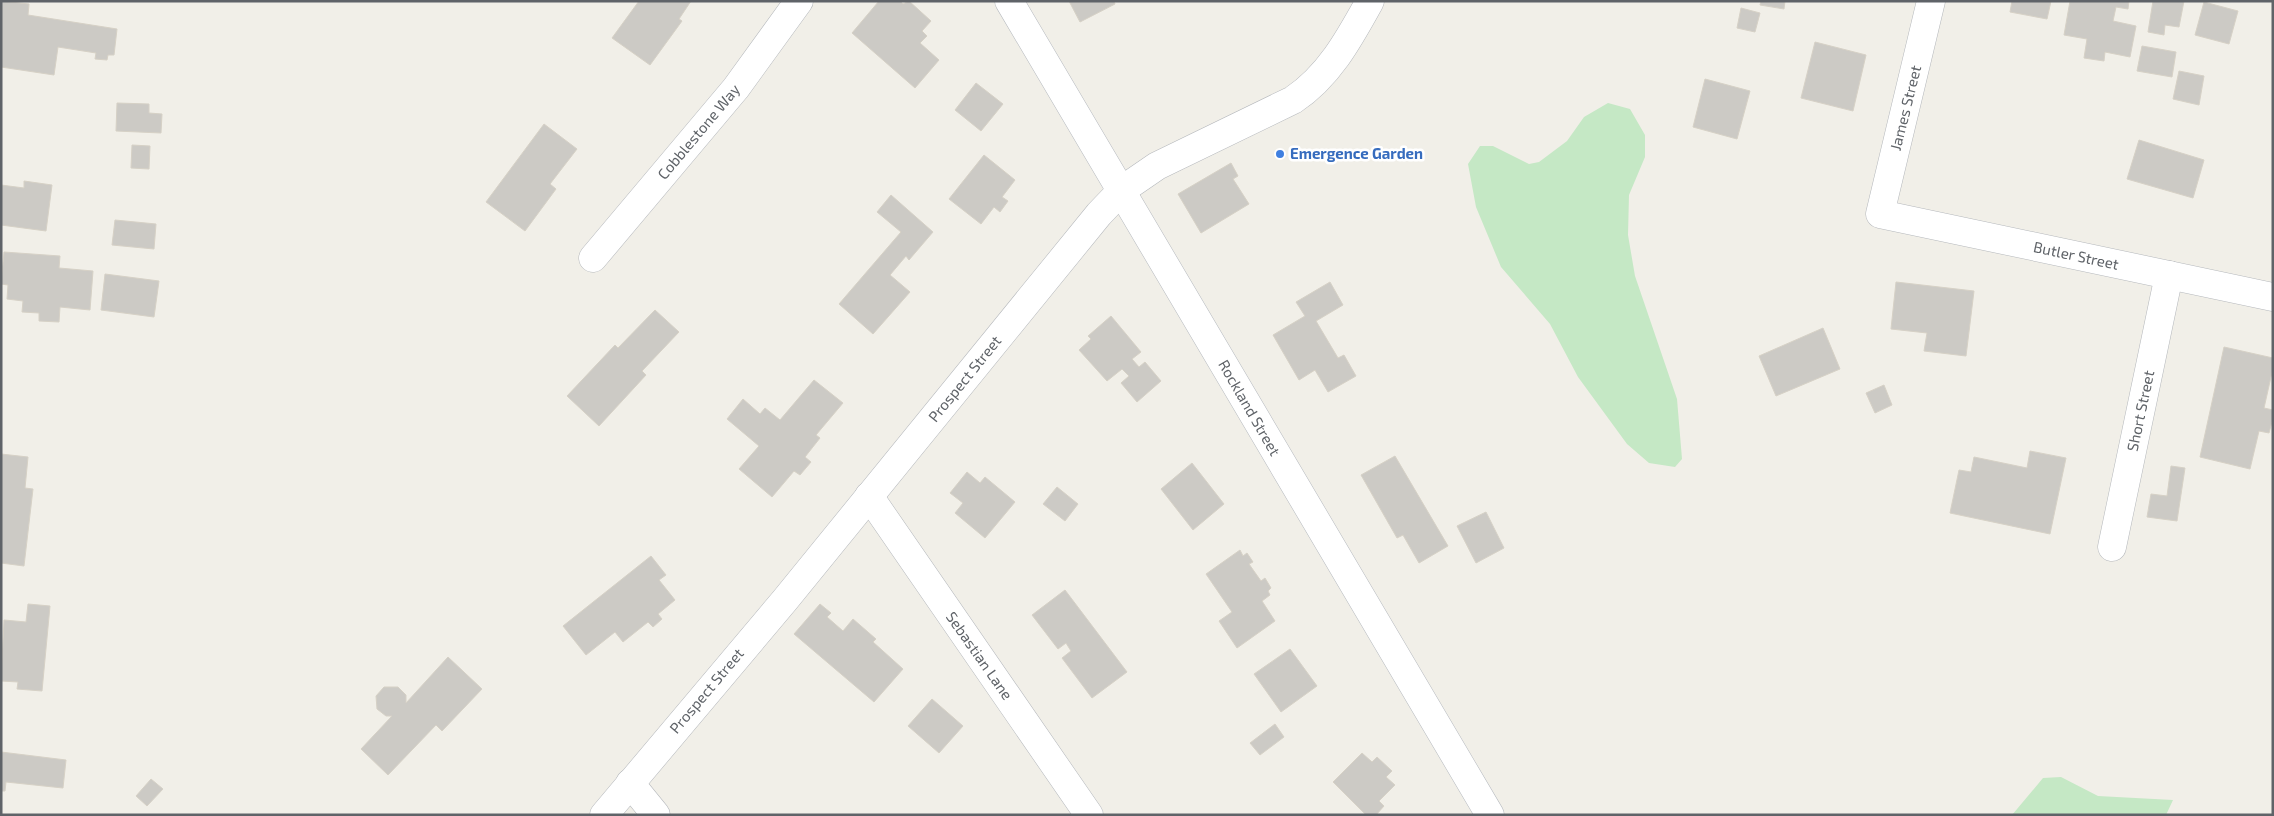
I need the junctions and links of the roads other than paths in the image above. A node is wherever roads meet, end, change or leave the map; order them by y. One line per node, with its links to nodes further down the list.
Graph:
1 (799, 1): 7 (street, Cobblestone Way)
2 (1009, 1): 5 (street, Rockland Street)
3 (1370, 1): 5 (street, Prospect Street)
4 (1931, 1): 6 (street, James Street)
5 (1122, 190): 10 (street, Prospect Street); 16 (street, Rockland Street)
6 (1880, 214): 8 (street, Butler Street)
7 (593, 258)
8 (2169, 275): 9 (street, Butler Street); 11 (street, Short Street)
9 (2273, 297)
10 (869, 496): 12 (street, Prospect Street); 15 (street, Sebastian Lane)
11 (2112, 547)
12 (630, 783): 13 (street, Prospect Street); 14 (street)
13 (604, 815)
14 (656, 815)
15 (1090, 815)
16 (1490, 815)

